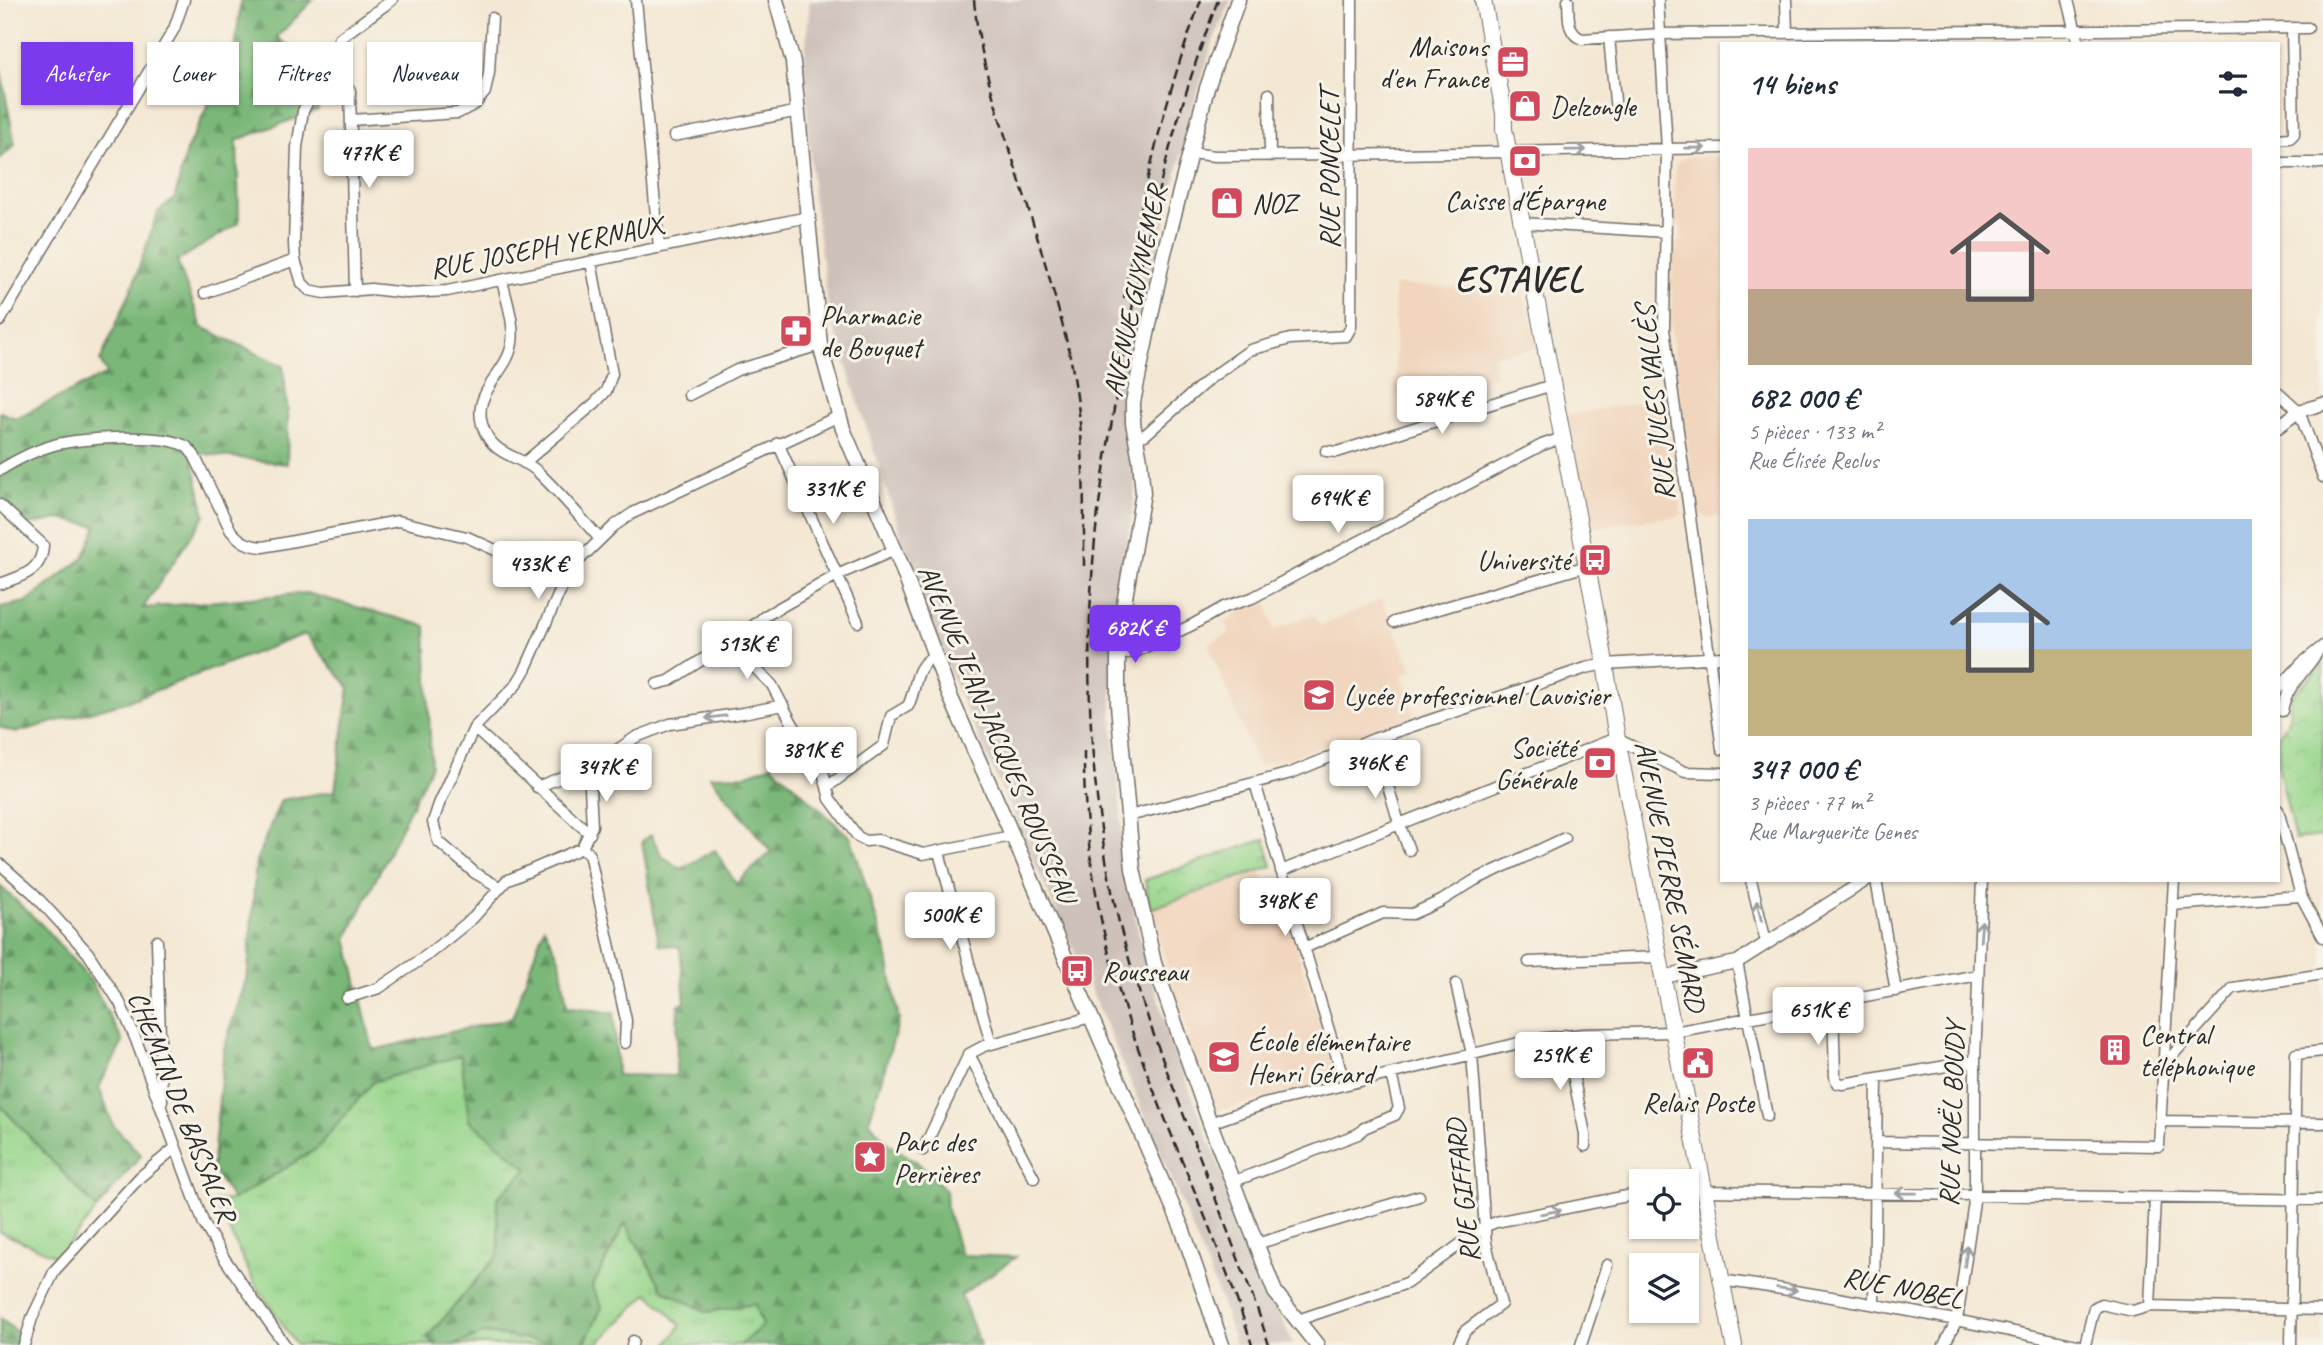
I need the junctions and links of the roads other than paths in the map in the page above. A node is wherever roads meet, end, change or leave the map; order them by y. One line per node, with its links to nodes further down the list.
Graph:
1 (184, 0): 46 (street)
2 (392, 0): 41 (street, RUE JOSEPH YERNAUX)
3 (636, 0): 40 (street)
4 (776, 0): 23 (main road, AVENUE JEAN-JACQUES ROUSSEAU)
5 (1238, 0): 32 (main road, AVENUE GUYNEMER)
6 (1352, 0): 33 (street, RUE PONCELET)
7 (1475, 0): 26 (main road)
8 (1483, 0): 26 (main road)
9 (1568, 0): 19 (street)
10 (1658, 0): 18 (street, RUE JULES VALLÈS)
11 (1786, 0): 17 (street)
12 (2068, 0): 16 (street)
13 (492, 18): 25 (street)
14 (2292, 28): 15 (street); 16 (street); 28 (street)
15 (2308, 28)
16 (2076, 30): 17 (street); 20 (street)
17 (1787, 33): 18 (street)
18 (1660, 34): 19 (street); 30 (street, RUE JULES VALLÈS)
19 (1609, 37): 24 (street)
20 (2079, 42)
21 (1269, 94): 34 (street)
22 (350, 105): 25 (street)
23 (799, 111): 27 (street); 37 (main road, AVENUE JEAN-JACQUES ROUSSEAU)
24 (1616, 112)
25 (351, 120): 44 (street)
26 (1504, 129): 31 (main road, AVENUE PIERRE SÉMARD)
27 (674, 135)
28 (2280, 139)
29 (1720, 148): 30 (street, one-way to 29)
30 (1667, 149): 31 (street, one-way to 30); 39 (street, RUE JULES VALLÈS)
31 (1508, 152): 33 (street); 38 (main road, AVENUE PIERRE SÉMARD)
32 (1190, 153): 34 (street); 55 (main road, AVENUE GUYNEMER)
33 (1351, 155): 34 (street); 55 (street, RUE PONCELET)
34 (1270, 156)
35 (2280, 163): 36 (street)
36 (2323, 163)
37 (807, 217): 40 (street, RUE JOSEPH YERNAUX); 47 (main road, AVENUE JEAN-JACQUES ROUSSEAU)
38 (1521, 223): 39 (street); 48 (main road, AVENUE PIERRE SÉMARD)
39 (1665, 232): 76 (street, RUE JULES VALLÈS)
40 (659, 248): 42 (street, RUE JOSEPH YERNAUX)
41 (295, 260): 44 (street, RUE JOSEPH YERNAUX); 45 (street)
42 (591, 262): 43 (street, RUE JOSEPH YERNAUX); 59 (street)
43 (502, 280): 44 (street, RUE JOSEPH YERNAUX); 59 (street)
44 (355, 290)
45 (205, 293)
46 (0, 321)
47 (820, 345): 50 (street); 53 (main road, AVENUE JEAN-JACQUES ROUSSEAU)
48 (1552, 385): 56 (main road, AVENUE PIERRE SÉMARD); 58 (street)
49 (2280, 394): 52 (street)
50 (689, 395)
51 (2323, 404): 52 (street)
52 (2299, 411): 54 (street); 61 (street)
53 (839, 416): 57 (street); 64 (main road, AVENUE JEAN-JACQUES ROUSSEAU)
54 (2280, 425)
55 (1136, 437): 73 (main road, AVENUE GUYNEMER)
56 (1562, 438): 65 (main road, AVENUE PIERRE SÉMARD); 73 (street)
57 (778, 443): 63 (street); 66 (street)
58 (1326, 452)
59 (524, 463): 63 (street)
60 (0, 470): 67 (street)
61 (2323, 477)
62 (0, 505): 68 (street)
63 (600, 539): 67 (street)
64 (895, 550): 66 (street); 74 (main road, AVENUE JEAN-JACQUES ROUSSEAU)
65 (1587, 566): 70 (street); 77 (main road, AVENUE PIERRE SÉMARD)
66 (838, 575): 69 (street); 71 (street)
67 (563, 581): 82 (street)
68 (0, 584)
69 (858, 622)
70 (1394, 622)
71 (731, 644): 78 (street); 80 (street)
72 (2320, 650): 79 (street); 81 (street)
73 (1118, 655): 91 (main road, AVENUE GUYNEMER)
74 (933, 656): 90 (street); 95 (main road, AVENUE JEAN-JACQUES ROUSSEAU)
75 (1720, 657): 76 (street)
76 (1710, 658): 77 (street); 83 (street, RUE JULES VALLÈS)
77 (1605, 664): 84 (street); 85 (main road, AVENUE PIERRE SÉMARD)
78 (657, 684)
79 (2280, 687)
80 (783, 705): 86 (street, one-way to 86); 90 (street)
81 (2280, 711)
82 (474, 728): 89 (street); 107 (street)
83 (1720, 734)
84 (1374, 739): 88 (street); 93 (street)
85 (1617, 739): 87 (street); 93 (street); 114 (main road, AVENUE PIERRE SÉMARD)
86 (589, 769): 89 (street); 94 (street)
87 (1720, 773)
88 (1255, 783): 91 (street); 101 (street)
89 (537, 788): 94 (street)
90 (827, 788): 99 (street)
91 (1129, 817): 143 (main road, AVENUE GUYNEMER)
92 (2280, 821): 108 (street)
93 (1399, 823): 98 (street); 101 (street)
94 (590, 834): 97 (street)
95 (1012, 834): 99 (street); 124 (main road, AVENUE JEAN-JACQUES ROUSSEAU)
96 (1565, 838): 113 (street)
97 (582, 848): 107 (street); 128 (street)
98 (1409, 850)
99 (939, 852): 129 (street)
100 (0, 864): 138 (street, CHEMIN DE BASSALER)
101 (1281, 871): 113 (street)
102 (1751, 882): 112 (street, one-way to 102)
103 (1863, 882): 112 (street)
104 (1876, 882): 121 (street)
105 (1983, 882): 118 (street, RUE NOËL BOUDY, one-way to 105)
106 (2174, 882): 109 (street)
107 (499, 887): 122 (street)
108 (2301, 896): 109 (street); 110 (street)
109 (2172, 905): 134 (street)
110 (2323, 937)
111 (157, 941): 138 (street)
112 (1766, 942): 116 (street)
113 (1304, 948): 137 (street)
114 (1659, 957): 115 (street); 119 (main road, AVENUE PIERRE SÉMARD)
115 (1529, 962)
116 (1737, 962): 119 (street); 125 (street)
117 (2323, 974): 134 (street)
118 (1978, 975): 121 (street); 133 (street, RUE NOËL BOUDY)
119 (1663, 977): 126 (main road, AVENUE PIERRE SÉMARD)
120 (1455, 984): 132 (street, RUE GIFFARD)
121 (1896, 991): 123 (street)
122 (347, 998)
123 (1833, 1003): 125 (street); 136 (street)
124 (1090, 1017): 129 (street); 173 (main road, AVENUE JEAN-JACQUES ROUSSEAU)
125 (1748, 1019): 126 (street); 139 (street)
126 (1674, 1032): 127 (street); 149 (main road, AVENUE PIERRE SÉMARD)
127 (1565, 1035): 132 (street); 146 (street)
128 (625, 1043)
129 (991, 1044): 131 (street)
130 (2323, 1051): 141 (street)
131 (969, 1054): 148 (street); 150 (street)
132 (1472, 1054): 135 (street); 161 (street, RUE GIFFARD)
133 (1975, 1061): 136 (street); 145 (street, RUE NOËL BOUDY)
134 (2162, 1067): 140 (street)
135 (1391, 1074): 137 (street); 151 (street)
136 (1877, 1078): 144 (street)
137 (1345, 1084): 143 (street)
138 (163, 1114): 147 (street, CHEMIN DE BASSALER)
139 (1767, 1116)
140 (2160, 1121): 141 (street); 145 (street)
141 (2295, 1123): 142 (street); 159 (street)
142 (2323, 1123)
143 (1210, 1124): 151 (main road, AVENUE GUYNEMER)
144 (1877, 1142): 145 (street); 153 (street)
145 (1975, 1142): 154 (street, RUE NOËL BOUDY)
146 (1585, 1146)
147 (175, 1148): 171 (street); 172 (street, CHEMIN DE BASSALER)
148 (923, 1150)
149 (1694, 1169)
150 (1034, 1178)
151 (1232, 1182): 162 (main road, AVENUE GUYNEMER)
152 (1699, 1187): 153 (street)
153 (1876, 1193): 154 (street, one-way to 153); 165 (street)
154 (1975, 1194): 158 (street); 170 (street, RUE NOËL BOUDY, one-way to 154)
155 (1699, 1195): 164 (main road, AVENUE PIERRE SÉMARD)
156 (1419, 1196): 162 (street)
157 (1629, 1196): 161 (street, one-way to 157)
158 (2155, 1198): 159 (street); 166 (street)
159 (2293, 1200): 160 (street); 167 (street)
160 (2323, 1200)
161 (1485, 1227): 169 (street); 175 (street, RUE GIFFARD)
162 (1256, 1244): 169 (main road, AVENUE GUYNEMER)
163 (1607, 1265): 176 (street)
164 (1720, 1280): 165 (street, RUE NOBEL, one-way to 165); 177 (main road, AVENUE PIERRE SÉMARD)
165 (1874, 1304): 170 (street, RUE NOBEL)
166 (2150, 1306): 167 (street); 180 (street)
167 (2292, 1310): 168 (street); 181 (street)
168 (2323, 1310)
169 (1298, 1320): 174 (main road, AVENUE GUYNEMER)
170 (1957, 1320): 178 (street, RUE NOËL BOUDY); 179 (street, RUE NOBEL)
171 (24, 1345)
172 (285, 1345)
173 (1222, 1345)
174 (1317, 1345)
175 (1458, 1345)
176 (1581, 1345)
177 (1734, 1345)
178 (1944, 1345)
179 (2077, 1345)
180 (2085, 1345)
181 (2291, 1345)

